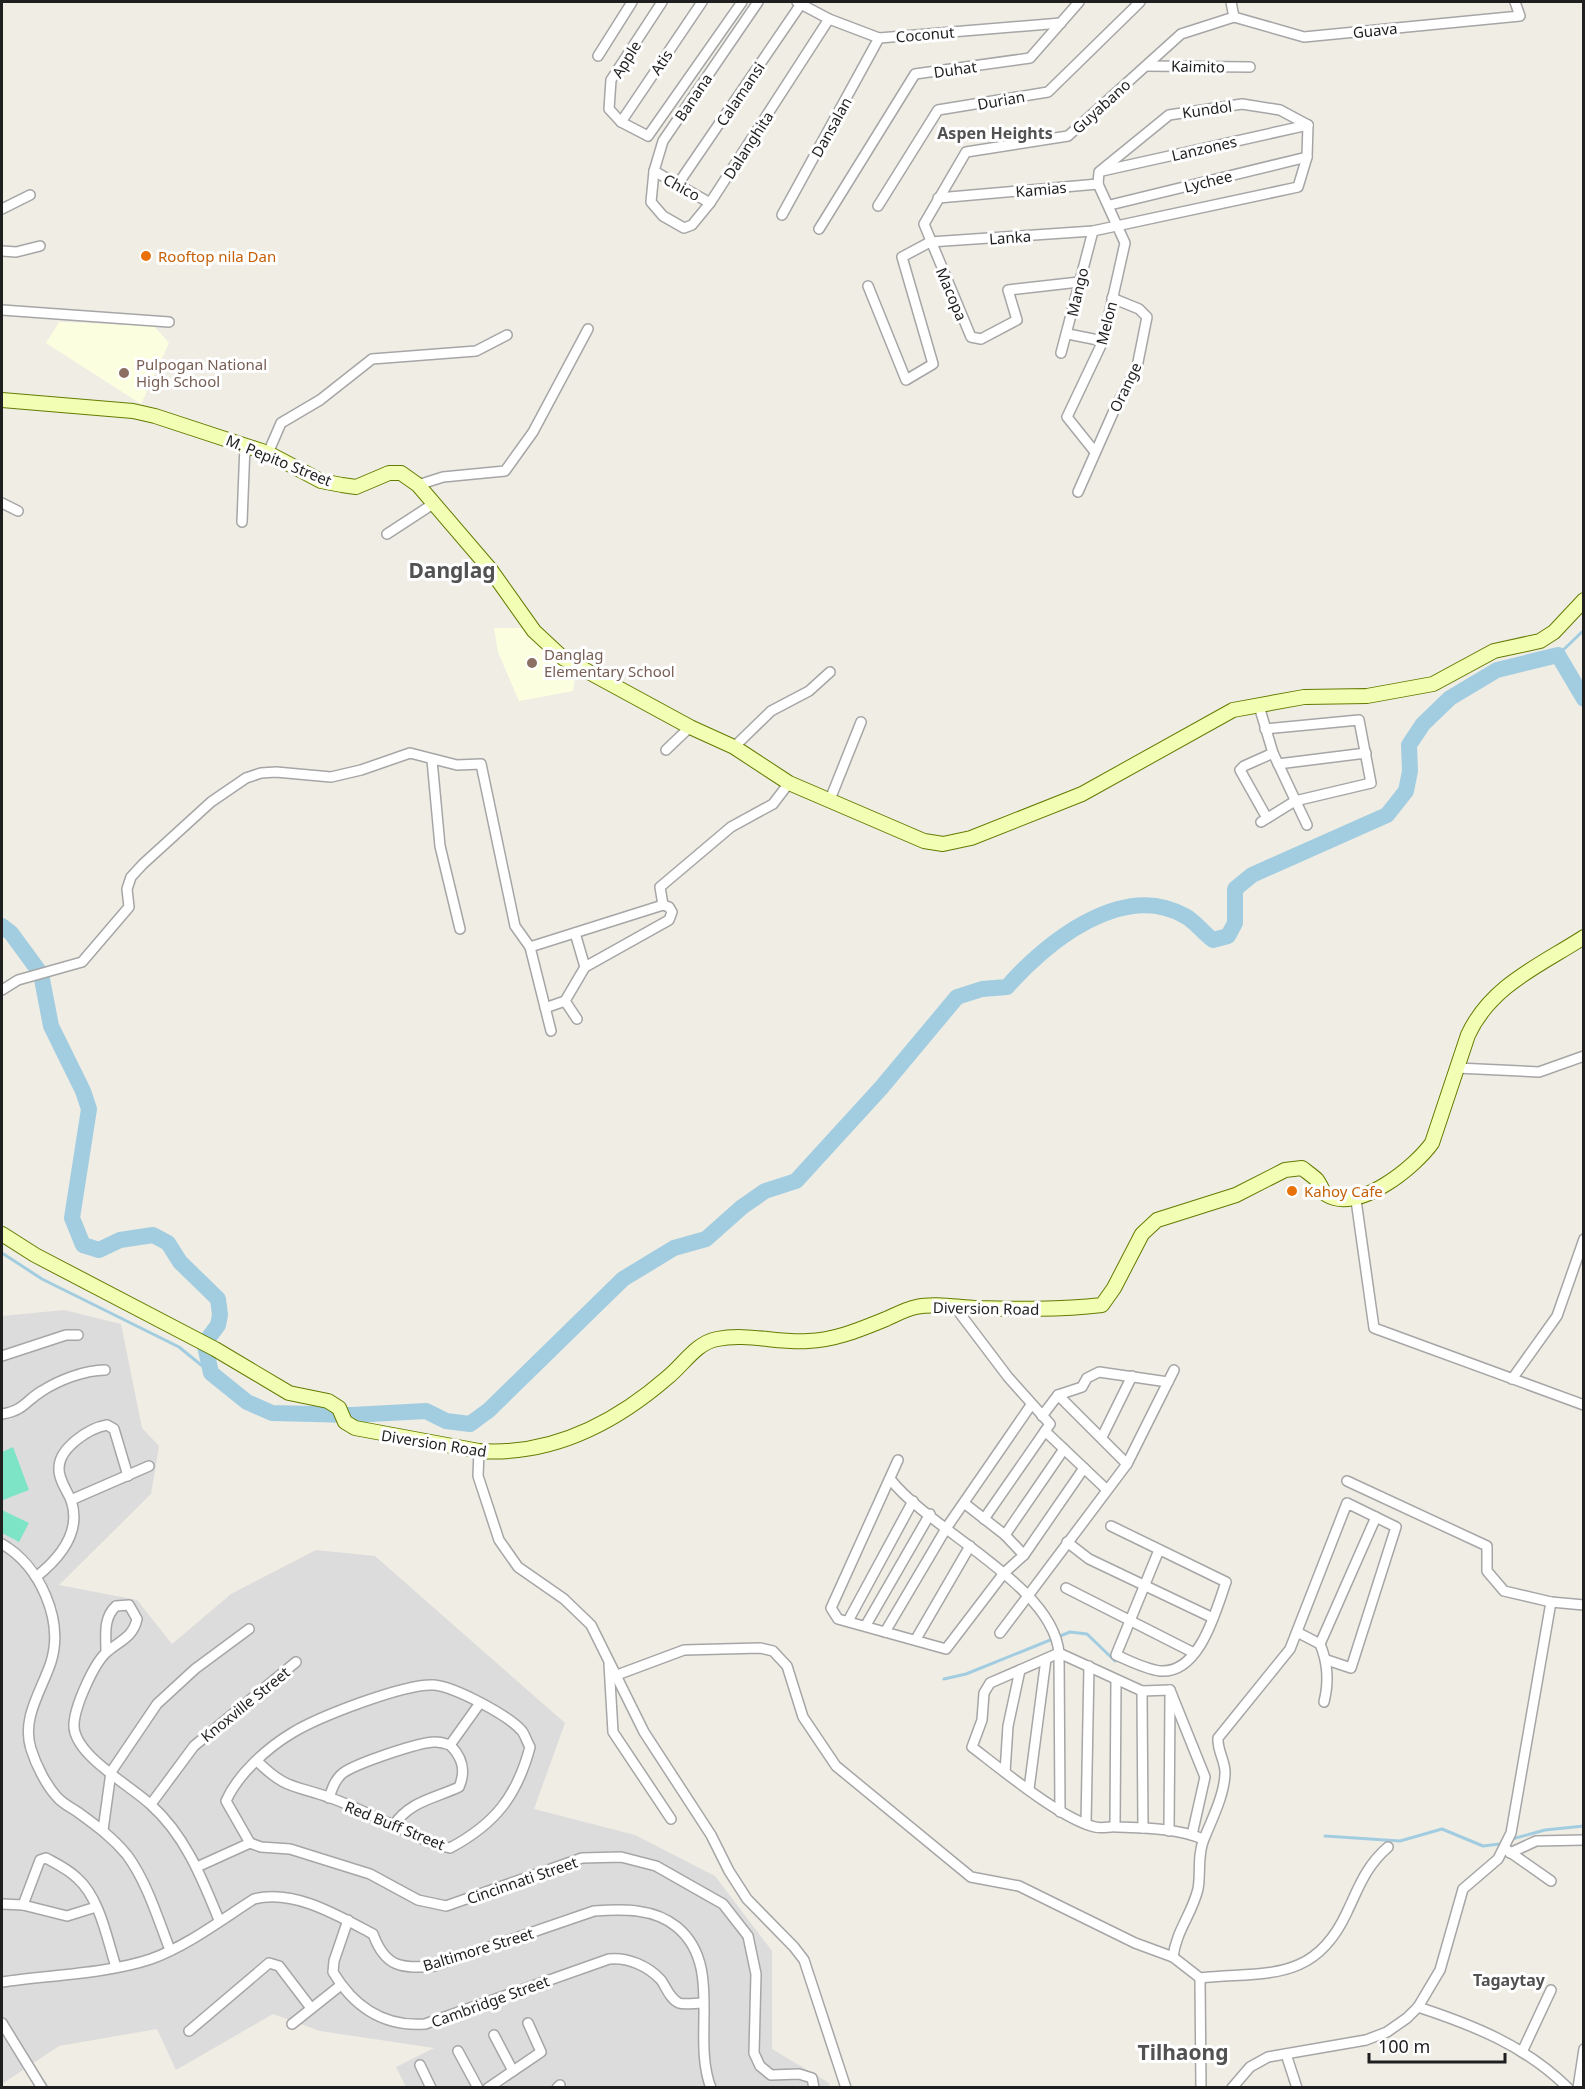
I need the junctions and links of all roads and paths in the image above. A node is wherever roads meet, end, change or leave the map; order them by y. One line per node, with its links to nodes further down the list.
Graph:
1 (632, 2): 15 (street)
2 (662, 2): 18 (street, Apple)
3 (702, 2): 18 (street, Atis)
4 (742, 2): 18 (street)
5 (758, 2): 21 (street, Banana)
6 (1079, 2): 13 (street, Duhat)
7 (1140, 2): 30 (street, Durian)
8 (1231, 2): 11 (street)
9 (1515, 2): 11 (street, Guava)
10 (799, 3): 12 (street, Coconut); 23 (street, Calamansi)
11 (1234, 17): 16 (street, Guyabano)
12 (829, 19): 14 (street, Coconut); 28 (street, Dalanghita)
13 (1061, 23): 14 (street, Coconut); 34 (street, Duhat)
14 (879, 38): 32 (street, Dansalan)
15 (598, 56)
16 (1146, 66): 17 (street, Kaimito); 26 (street, Guyabano)
17 (1251, 67)
18 (621, 122)
19 (1308, 125): 20 (street, Lanka); 22 (street, Lanzones); 22 (street, Kundol)
20 (1307, 157): 29 (street, Lychee); 33 (street, Lanka)
21 (654, 171): 23 (street, Chico); 27 (street, Banana)
22 (1099, 172): 24 (street)
23 (678, 184): 28 (street, Chico)
24 (1098, 184): 26 (street, Kamias); 29 (street)
25 (30, 195): 31 (street)
26 (938, 198): 36 (street, Guyabano)
27 (651, 202): 28 (street, Dalanghita)
28 (711, 203)
29 (1110, 205): 33 (street)
30 (878, 206)
31 (2, 208)
32 (782, 215)
33 (1117, 225): 35 (street, Lanka); 41 (street, Melon)
34 (819, 229)
35 (1093, 231): 36 (street, Lanka); 39 (street, Mango)
36 (930, 242): 39 (street, Macopa); 40 (street, Lanka)
37 (40, 246): 38 (street)
38 (2, 251)
39 (1079, 282): 45 (street, Mango)
40 (868, 286)
41 (1112, 298): 47 (street, Melon); 51 (street, Orange)
42 (2, 310): 43 (street)
43 (169, 322)
44 (588, 329): 54 (street)
45 (1068, 334): 47 (street); 48 (street, Mango)
46 (507, 335): 52 (street)
47 (1103, 341): 51 (street, Melon)
48 (1061, 353)
49 (2, 400): 50 (street, M. Pepito Street)
50 (245, 445): 52 (street, M. Pepito Street); 57 (street)
51 (1095, 452): 53 (street, Orange)
52 (268, 453): 54 (street, M. Pepito Street)
53 (1078, 492)
54 (425, 494): 58 (street); 63 (street, M. Pepito Street)
55 (2, 503): 56 (street)
56 (18, 511)
57 (242, 522)
58 (387, 534)
59 (1584, 600): 61 (street, M. Pepito Street)
60 (830, 672): 65 (street)
61 (1259, 706): 64 (street); 73 (street, M. Pepito Street)
62 (861, 722): 73 (street)
63 (690, 727): 65 (street, M. Pepito Street); 66 (street)
64 (1265, 729): 67 (street); 68 (street)
65 (734, 747): 71 (street, M. Pepito Street)
66 (666, 750)
67 (1273, 753): 70 (street); 72 (street)
68 (1366, 753): 70 (street); 72 (street)
69 (432, 760): 76 (street); 79 (street); 81 (street)
70 (1278, 764): 72 (street)
71 (789, 783): 73 (street, M. Pepito Street); 75 (street)
72 (1295, 801): 74 (street)
73 (829, 802)
74 (1306, 825)
75 (663, 905): 77 (street); 80 (street)
76 (460, 929)
77 (575, 933): 79 (street); 80 (street)
78 (1584, 937): 87 (street)
79 (530, 947): 83 (street)
80 (585, 968): 82 (street)
81 (2, 990)
82 (565, 1001): 83 (street); 84 (street)
83 (545, 1008): 85 (street)
84 (577, 1019)
85 (551, 1030)
86 (1584, 1056): 87 (street)
87 (1456, 1068): 88 (street)
88 (1356, 1200): 91 (street, Diversion Road); 97 (street)
89 (2, 1234): 107 (street, Diversion Road)
90 (1584, 1239): 97 (street)
91 (955, 1307): 100 (street); 107 (street, Diversion Road)
92 (78, 1335): 93 (street)
93 (2, 1356)
94 (105, 1370): 102 (street)
95 (1174, 1370): 98 (street)
96 (1132, 1376): 98 (street); 99 (street); 105 (street)
97 (1512, 1379): 101 (street)
98 (1168, 1382): 109 (street)
99 (1058, 1395): 103 (street); 105 (street)
100 (1031, 1405): 103 (street); 119 (street)
101 (1584, 1406)
102 (2, 1414)
103 (1042, 1416): 104 (street)
104 (1045, 1431): 106 (street); 122 (street)
105 (1102, 1437): 109 (street)
106 (1064, 1449): 111 (street); 125 (street)
107 (479, 1451): 151 (street)
108 (898, 1460): 113 (street)
109 (1127, 1464): 115 (street)
110 (149, 1466): 112 (street)
111 (1084, 1468): 115 (street); 130 (street)
112 (128, 1476): 117 (street); 117 (street)
113 (891, 1480): 118 (street); 140 (street)
114 (1347, 1481): 116 (street)
115 (1106, 1489): 126 (street)
116 (1379, 1497): 121 (street); 136 (street)
117 (71, 1500): 132 (street)
118 (913, 1501): 120 (street); 140 (street)
119 (964, 1503): 122 (street); 124 (street)
120 (930, 1514): 124 (street); 141 (street)
121 (1373, 1516): 144 (street); 147 (street); 153 (street)
122 (984, 1519): 125 (street)
123 (1111, 1526): 129 (street)
124 (947, 1527): 128 (street); 143 (street)
125 (1005, 1535): 130 (street)
126 (1067, 1542): 133 (street); 135 (street)
127 (2, 1544): 132 (street)
128 (970, 1546): 131 (street); 146 (street)
129 (1160, 1550): 133 (street); 138 (street)
130 (1024, 1555): 131 (street)
131 (1004, 1573): 135 (street); 146 (street)
132 (36, 1577): 176 (street)
133 (1144, 1586): 138 (street); 139 (street)
134 (1066, 1588): 139 (street)
135 (1026, 1596): 145 (street); 149 (street)
136 (1551, 1602): 137 (street); 183 (street)
137 (1584, 1605)
138 (1213, 1618): 150 (street)
139 (1129, 1620): 150 (street); 150 (street)
140 (848, 1621): 141 (street)
141 (866, 1625): 143 (street)
142 (249, 1629): 165 (street)
143 (885, 1632): 146 (street)
144 (1297, 1632): 147 (street); 179 (street)
145 (1000, 1633)
146 (916, 1639)
147 (1320, 1644): 153 (street)
148 (106, 1652): 148 (street); 165 (street)
149 (1059, 1653): 152 (street); 155 (street); 170 (street)
150 (1194, 1653)
151 (608, 1659): 157 (street); 171 (street)
152 (1046, 1659): 156 (street); 167 (street)
153 (1327, 1660): 161 (street)
154 (296, 1662): 169 (street, Knoxville Street)
155 (1089, 1666): 158 (street); 172 (street)
156 (1020, 1670): 166 (street); 166 (street)
157 (616, 1675): 192 (street); 218 (street)
158 (1116, 1681): 160 (street); 174 (street)
159 (1170, 1690): 160 (street); 177 (street); 178 (street)
160 (1142, 1691): 175 (street)
161 (1324, 1702)
162 (480, 1703): 163 (street); 164 (street); 173 (street, Red Buff Street)
163 (450, 1745): 168 (street); 173 (street)
164 (257, 1761): 168 (street, Red Buff Street); 181 (street)
165 (111, 1772): 169 (street); 176 (street)
166 (1005, 1772): 167 (street)
167 (1029, 1788): 170 (street)
168 (329, 1798): 173 (street, Red Buff Street)
169 (151, 1804): 184 (street)
170 (1060, 1812): 172 (street)
171 (670, 1819)
172 (1086, 1824): 174 (street)
173 (393, 1826)
174 (1115, 1827): 175 (street)
175 (1143, 1828): 177 (street)
176 (104, 1830): 191 (street)
177 (1169, 1831): 178 (street)
178 (1192, 1835): 179 (street)
179 (1203, 1839): 192 (street)
180 (1584, 1840): 183 (street)
181 (250, 1843): 184 (street); 217 (street, Cincinnati Street)
182 (1388, 1847): 194 (street)
183 (1508, 1851): 185 (street); 200 (street)
184 (197, 1867): 189 (street)
185 (1551, 1881)
186 (2, 1904): 187 (street)
187 (23, 1905): 188 (street); 188 (street)
188 (96, 1907): 193 (street)
189 (219, 1920): 190 (street, Baltimore Street); 191 (street, Baltimore Street)
190 (348, 1920): 196 (street); 198 (street, Baltimore Street)
191 (170, 1950): 193 (street, Baltimore Street)
192 (1173, 1957): 194 (street)
193 (116, 1966): 195 (street, Baltimore Street)
194 (1200, 1978): 219 (street)
195 (2, 1982)
196 (341, 1985): 198 (street, Cambridge Street); 199 (street)
197 (1551, 1990): 208 (street)
198 (702, 2003): 216 (street, Baltimore Street)
199 (311, 2007): 203 (street); 204 (street)
200 (1418, 2007): 208 (street); 209 (street)
201 (528, 2022): 211 (street)
202 (2, 2023): 212 (street)
203 (292, 2024)
204 (189, 2031)
205 (494, 2035): 211 (street)
206 (1584, 2049): 223 (street)
207 (458, 2051): 214 (street)
208 (1522, 2052): 222 (street)
209 (1286, 2054): 220 (street); 221 (street)
210 (420, 2065): 213 (street)
211 (513, 2071): 215 (street)
212 (42, 2088)
213 (431, 2088)
214 (478, 2088)
215 (488, 2088)
216 (711, 2088)
217 (814, 2088)
218 (846, 2088)
219 (1201, 2088)
220 (1232, 2088)
221 (1297, 2088)
222 (1568, 2088)
223 (1578, 2088)

